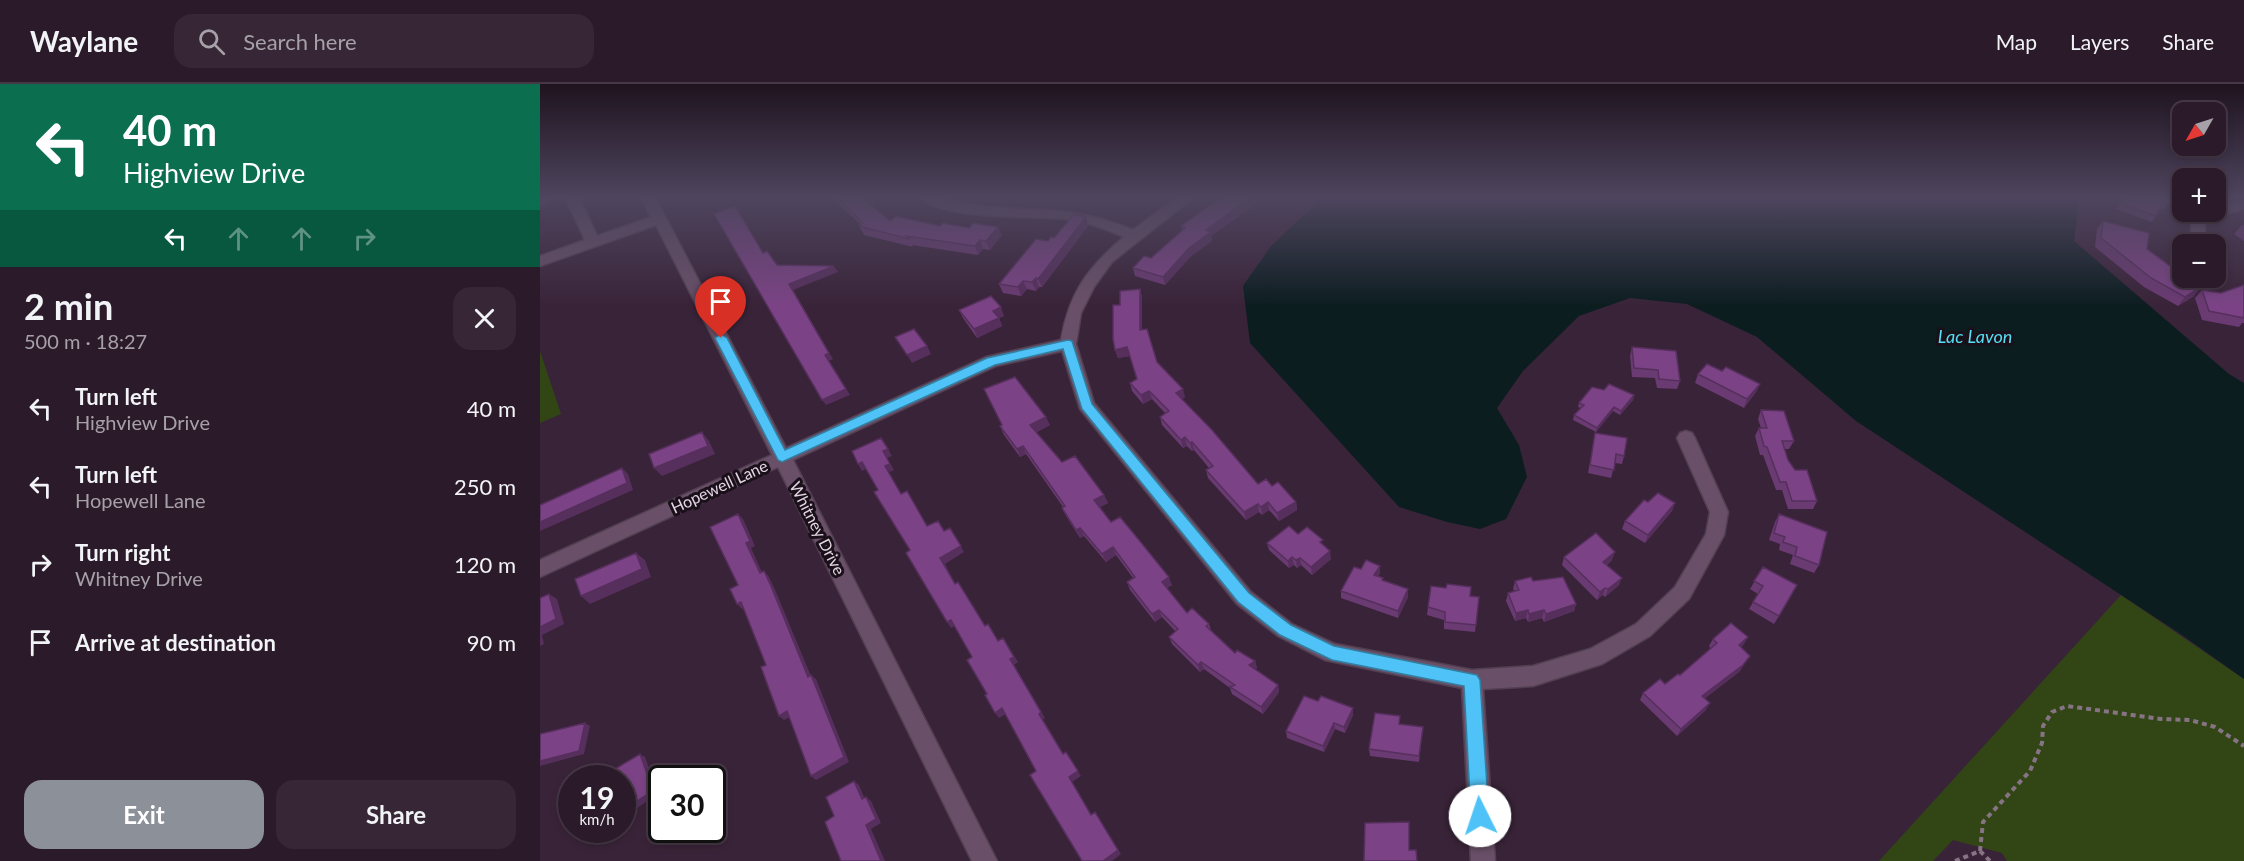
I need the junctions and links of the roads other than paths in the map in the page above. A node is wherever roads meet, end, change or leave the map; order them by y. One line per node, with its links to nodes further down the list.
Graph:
1 (589, 233): 7 (street)
2 (620, 233): 7 (street)
3 (667, 233): 11 (street, Whitney Drive)
4 (1127, 233): 6 (street)
5 (1138, 233): 6 (street)
6 (1134, 236): 9 (street)
7 (593, 243): 8 (street)
8 (540, 261)
9 (1068, 344): 11 (street, Hopewell Lane); 13 (street)
10 (1686, 438): 13 (street)
11 (782, 457): 12 (street, Hopewell Lane); 14 (street, Whitney Drive)
12 (540, 569)
13 (1472, 680): 15 (street)
14 (984, 861)
15 (1483, 861)

